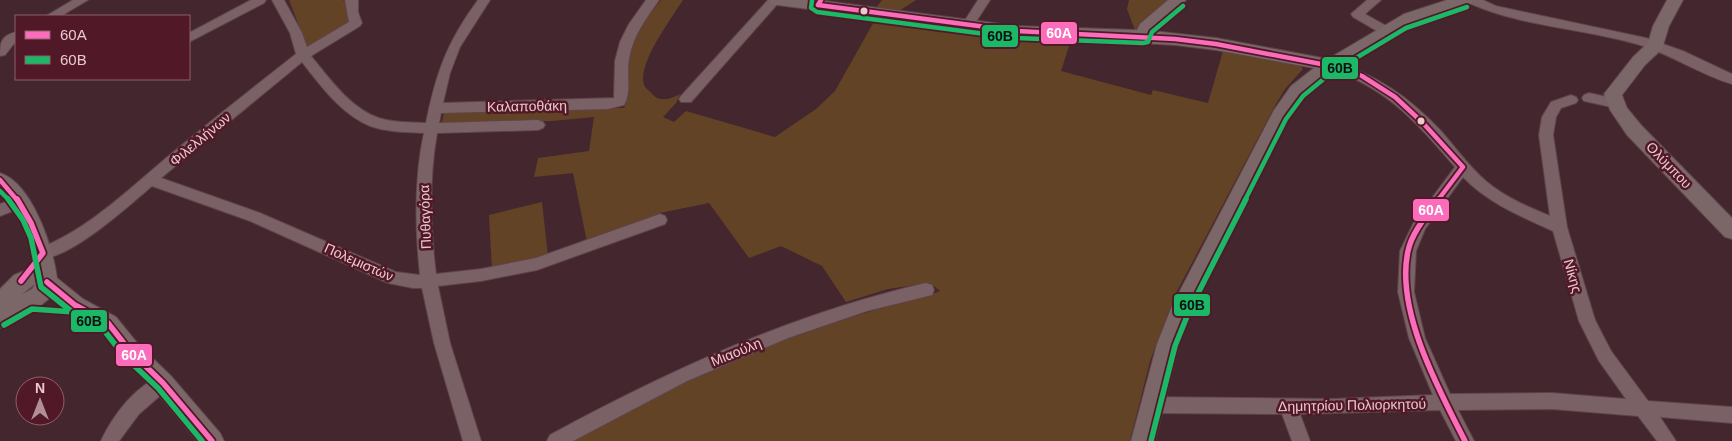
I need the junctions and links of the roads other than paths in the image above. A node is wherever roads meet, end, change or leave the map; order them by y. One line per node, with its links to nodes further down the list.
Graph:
1 (82, 0): 15 (street)
2 (260, 0): 20 (street)
3 (278, 0): 23 (street)
4 (484, 0): 30 (street, Πυθαγόρα)
5 (653, 0): 30 (street, Καλαποθάκη)
6 (776, 0): 14 (street); 28 (street)
7 (984, 0): 16 (street)
8 (1178, 0): 19 (street)
9 (1375, 0): 17 (street)
10 (1465, 0): 17 (street)
11 (1473, 0): 21 (street)
12 (1674, 0): 21 (street)
13 (353, 1): 23 (street, Φιλελλήνων)
14 (819, 3): 16 (street)
15 (54, 15)
16 (968, 26): 19 (street)
17 (1386, 31): 24 (street)
18 (15, 36): 22 (street)
19 (1143, 36): 24 (street)
20 (190, 37)
21 (1656, 45): 25 (street); 27 (street)
22 (0, 52)
23 (304, 55): 32 (street); 35 (street, Φιλελλήνων)
24 (1330, 65): 33 (street); 50 (street)
25 (1732, 79)
26 (1589, 98): 27 (street)
27 (1614, 98): 40 (street, Ολύμπου)
28 (686, 99)
29 (1572, 100): 39 (street, Νίκης)
30 (435, 108): 32 (street, Πυθαγόρα)
31 (538, 125): 32 (street)
32 (431, 128): 43 (street, Πυθαγόρα)
33 (1463, 167): 39 (street); 49 (street)
34 (0, 180): 36 (street)
35 (150, 180): 41 (street, Φιλελλήνων); 43 (street, Πολεμιστών)
36 (18, 203): 37 (street); 41 (street)
37 (0, 210)
38 (660, 220): 43 (street, Πολεμιστών)
39 (1559, 227): 52 (street, Νίκης)
40 (1732, 231)
41 (43, 253): 42 (street); 45 (street)
42 (47, 281): 45 (street); 46 (street)
43 (429, 281): 56 (street, Πυθαγόρα)
44 (926, 290): 57 (street, Μιαούλη)
45 (17, 296): 46 (street); 47 (street)
46 (75, 305): 48 (street)
47 (0, 319)
48 (163, 383): 54 (street); 55 (street)
49 (1445, 402): 51 (street, Δημητρίου Πολιορκητού); 52 (street, Δημητρίου Πολιορκητού); 60 (street)
50 (1152, 405): 51 (street, Δημητρίου Πολιορκητού); 58 (street)
51 (1288, 407): 59 (street)
52 (1645, 408): 53 (street, Δημητρίου Πολιορκητού); 61 (street, Νίκης)
53 (1732, 415)
54 (110, 441)
55 (212, 441)
56 (472, 441)
57 (556, 441)
58 (1143, 441)
59 (1301, 441)
60 (1465, 441)
61 (1667, 441)

